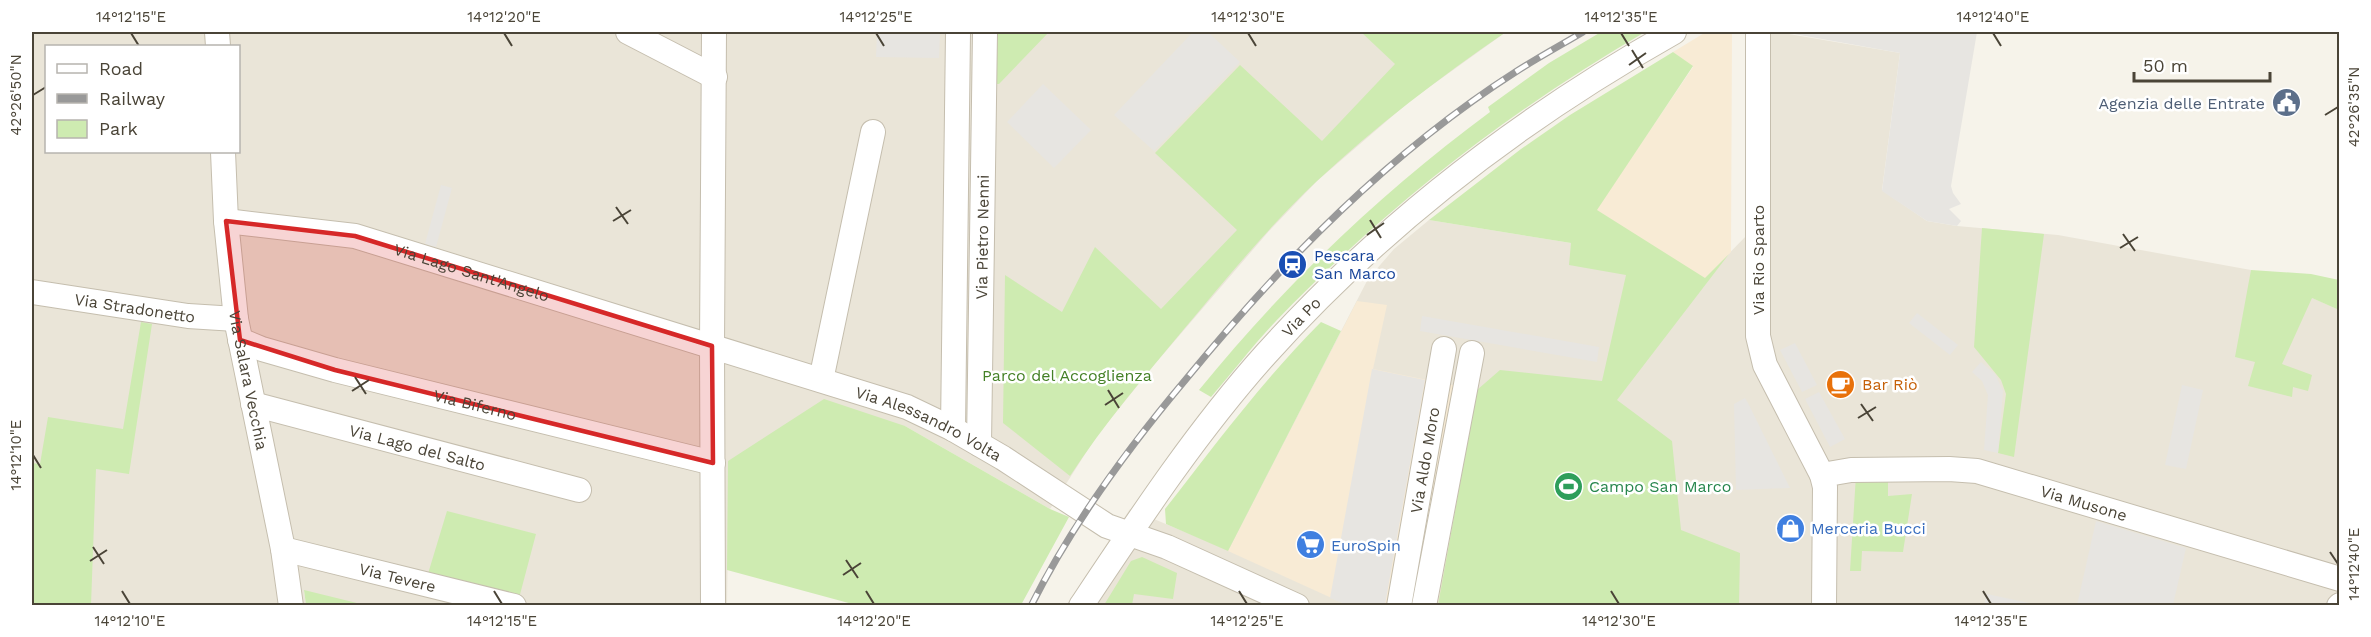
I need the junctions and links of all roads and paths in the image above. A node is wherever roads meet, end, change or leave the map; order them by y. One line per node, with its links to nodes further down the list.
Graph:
1 (628, 32): 7 (street)
2 (714, 32): 7 (street)
3 (958, 32): 18 (street, Via Pietro Nenni)
4 (985, 32): 19 (street, Via Pietro Nenni)
5 (1674, 32): 23 (street, Via Po)
6 (1758, 32): 21 (street, Via Rio Sparto)
7 (715, 77): 13 (street)
8 (873, 132): 16 (street)
9 (223, 153): 10 (street, Via Salara Vecchia)
10 (226, 221): 12 (street, Via Salara Vecchia); 13 (street, Via Lago Sant'Angelo)
11 (32, 292): 12 (street, Via Stradonetto)
12 (238, 329): 17 (street, Via Salara Vecchia); 20 (street, Via Biferno)
13 (712, 346): 16 (street, Via Alessandro Volta); 20 (street)
14 (1444, 349): 31 (street, Via Aldo Moro)
15 (1472, 353): 32 (street, Via Aldo Moro)
16 (821, 380): 18 (street, Via Alessandro Volta)
17 (253, 404): 22 (street, Via Lago del Salto); 24 (street, Via Salara Vecchia)
18 (953, 429): 19 (street, Via Alessandro Volta)
19 (979, 444): 23 (street, Via Alessandro Volta)
20 (713, 463): 28 (street)
21 (1822, 475): 25 (street, Via Musone); 33 (street, Via Rio Sparto)
22 (579, 490)
23 (1129, 533): 29 (street, Via Po); 30 (street)
24 (283, 549): 26 (street, Via Salara Vecchia); 27 (street, Via Tevere)
25 (2340, 579)
26 (291, 606)
27 (514, 606)
28 (713, 606)
29 (1081, 606)
30 (1297, 606)
31 (1399, 606)
32 (1424, 606)
33 (1824, 606)

